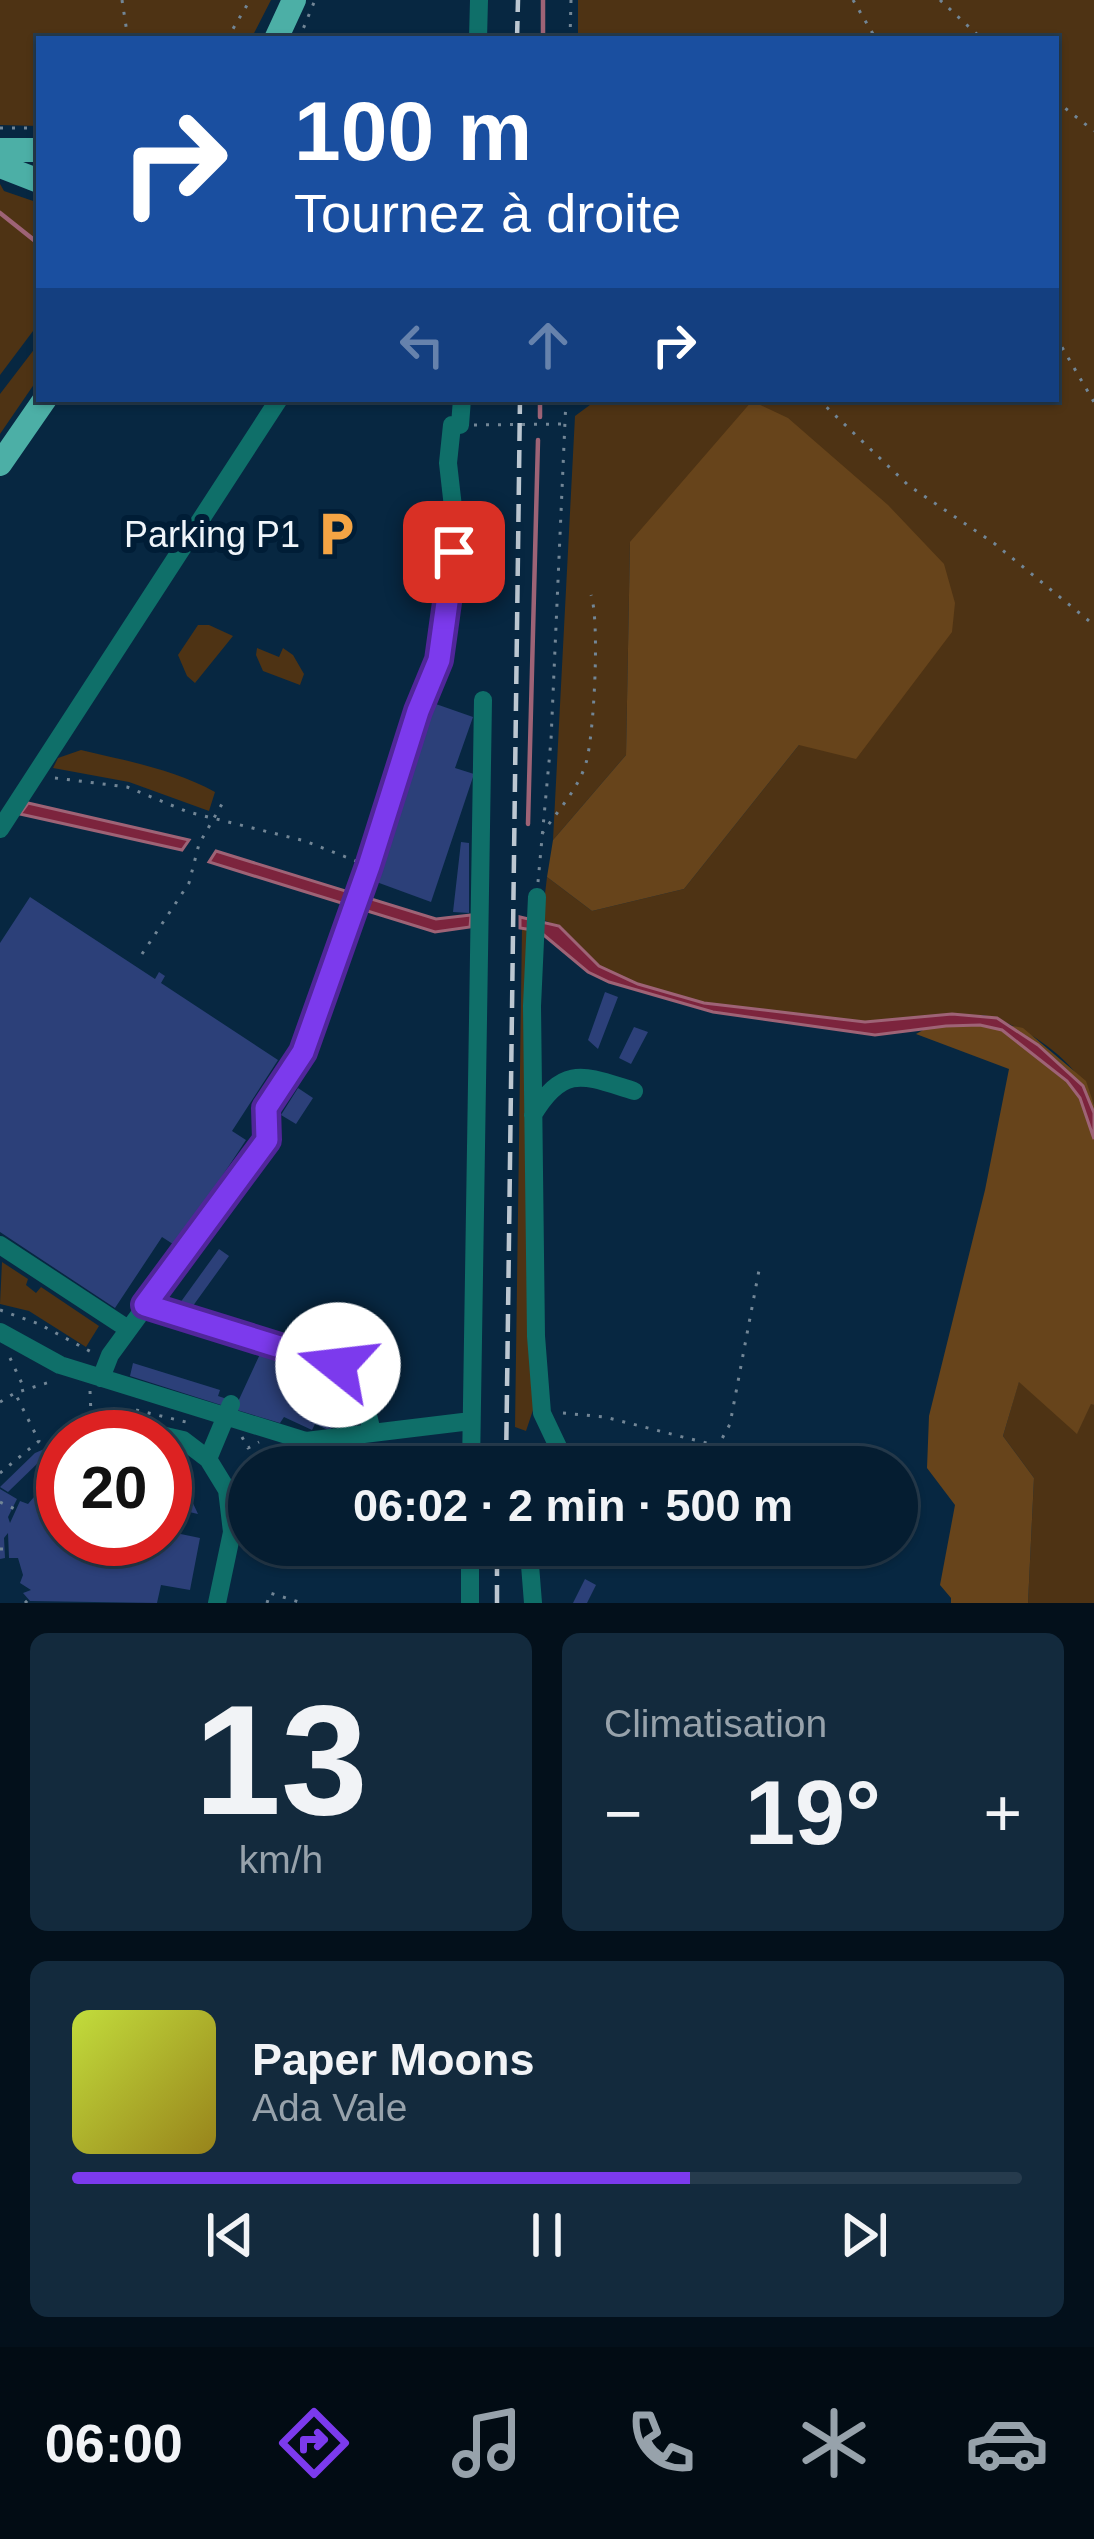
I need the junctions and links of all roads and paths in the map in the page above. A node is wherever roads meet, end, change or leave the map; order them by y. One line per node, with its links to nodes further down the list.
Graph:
1 (122, 0): 9 (path)
2 (250, 0): 10 (path)
3 (315, 0): 13 (path)
4 (478, 0): 14 (street)
5 (571, 0): 15 (path)
6 (853, 0): 16 (path)
7 (940, 0): 17 (path)
8 (292, 5): 11 (main road); 12 (main road)
9 (128, 36)
10 (229, 36)
11 (269, 36)
12 (277, 36)
13 (300, 36)
14 (478, 36)
15 (570, 36)
16 (874, 36)
17 (979, 36)
18 (1059, 103): 21 (path)
19 (0, 128): 20 (path)
20 (36, 128)
21 (1094, 131)
22 (0, 150): 23 (main road)
23 (36, 150)
24 (0, 166): 25 (main road)
25 (36, 180)
26 (1059, 342): 31 (path)
27 (43, 402): 34 (main road)
28 (277, 402): 38 (street)
29 (566, 402): 33 (path)
30 (821, 402): 36 (path)
31 (1094, 402)
32 (461, 411): 33 (path); 43 (street)
33 (565, 424): 42 (path)
34 (0, 464)
35 (591, 595): 42 (path)
36 (1094, 625)
37 (483, 700): 65 (street)
38 (36, 776): 40 (street); 41 (path)
39 (226, 797): 41 (path)
40 (9, 814)
41 (213, 819): 43 (path); 45 (path)
42 (542, 836): 44 (path)
43 (369, 866): 50 (street)
44 (536, 905): 47 (street)
45 (142, 954)
46 (634, 1091): 47 (street)
47 (533, 1115): 64 (street)
48 (0, 1246): 52 (street)
49 (760, 1264): 64 (path)
50 (145, 1305): 52 (street); 66 (street)
51 (0, 1310): 54 (path)
52 (128, 1329): 58 (street)
53 (0, 1332): 57 (street)
54 (57, 1334): 55 (path); 58 (path)
55 (51, 1342)
56 (8, 1352): 59 (path)
57 (60, 1372): 58 (street); 59 (path)
58 (99, 1374): 62 (path); 63 (street)
59 (25, 1389): 60 (path)
60 (15, 1393): 61 (path); 71 (path)
61 (0, 1402)
62 (95, 1410)
63 (229, 1411): 66 (street); 70 (street)
64 (542, 1413): 68 (street)
65 (471, 1421): 66 (street); 67 (street)
66 (372, 1432)
67 (471, 1446)
68 (558, 1446)
69 (192, 1447): 70 (street)
70 (208, 1459): 78 (street)
71 (0, 1473)
72 (0, 1502): 73 (path)
73 (15, 1509)
74 (0, 1549): 75 (path)
75 (8, 1549)
76 (470, 1566): 81 (street)
77 (530, 1566): 82 (street)
78 (217, 1603)
79 (267, 1603): 80 (path)
80 (302, 1603)
81 (470, 1603)
82 (533, 1603)

